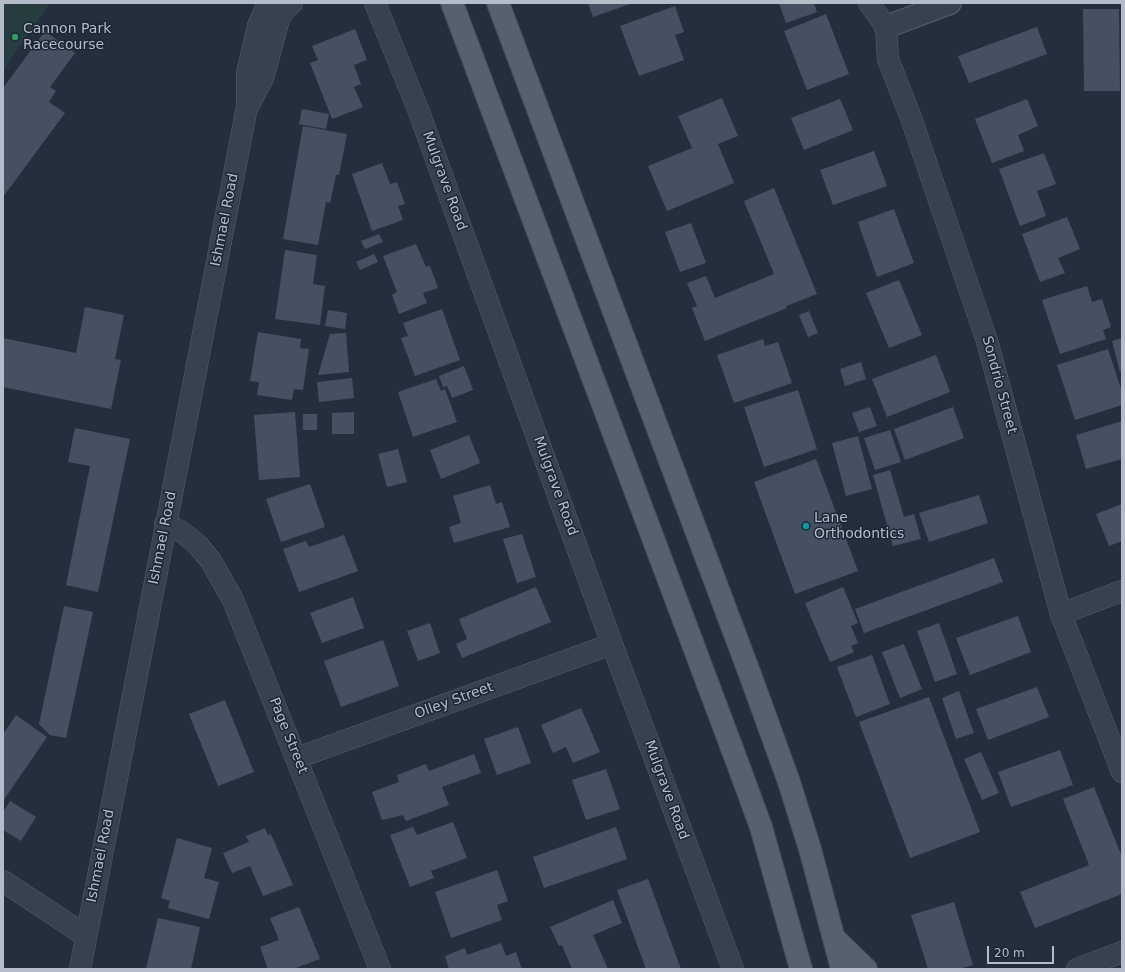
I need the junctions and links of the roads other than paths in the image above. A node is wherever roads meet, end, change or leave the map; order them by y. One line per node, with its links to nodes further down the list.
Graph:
1 (268, 3): 9 (street, Ishmael Road)
2 (292, 3): 9 (street, Ishmael Road)
3 (375, 3): 13 (street, Mulgrave Road)
4 (452, 3): 23 (main road)
5 (498, 3): 18 (main road)
6 (868, 3): 8 (street)
7 (950, 3): 8 (street)
8 (886, 27): 12 (street, Sondrio Street)
9 (247, 107): 10 (street, Ishmael Road)
10 (166, 524): 14 (street, Page Street); 17 (street, Ishmael Road)
11 (1122, 591): 12 (street)
12 (1061, 614): 15 (street, Sondrio Street)
13 (612, 644): 14 (street, Olley Street); 22 (street, Mulgrave Road)
14 (297, 758): 21 (street, Page Street)
15 (1122, 772)
16 (3, 880): 17 (street)
17 (86, 936): 20 (street, Ishmael Road)
18 (834, 938): 24 (main road); 25 (main road)
19 (1122, 952): 26 (street)
20 (80, 969)
21 (380, 969)
22 (733, 969)
23 (801, 969)
24 (842, 969)
25 (866, 969)
26 (1077, 969)

